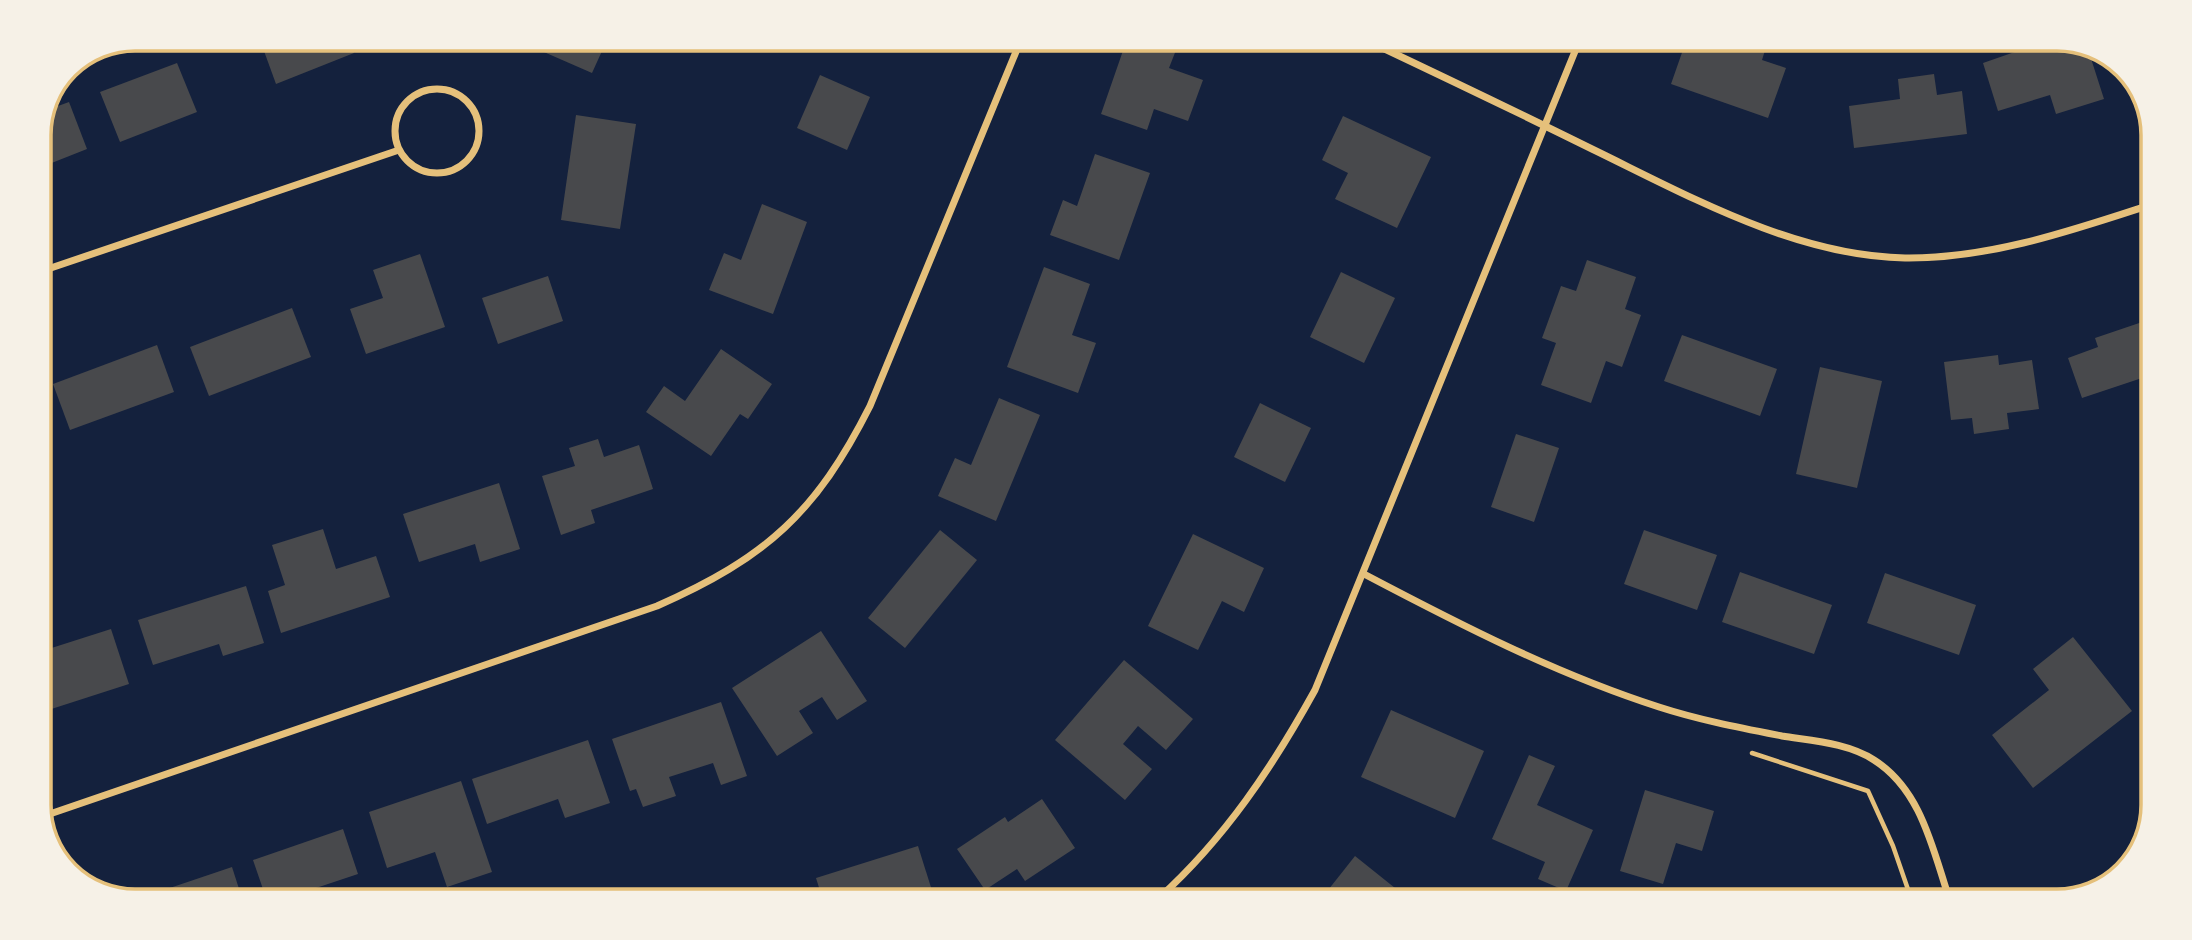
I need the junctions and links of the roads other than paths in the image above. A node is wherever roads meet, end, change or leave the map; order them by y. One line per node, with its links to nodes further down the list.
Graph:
1 (1016, 51): 9 (street)
2 (1389, 51): 4 (street)
3 (1575, 51): 4 (street)
4 (1545, 126): 6 (street); 8 (street)
5 (399, 150): 5 (street); 7 (street)
6 (2141, 208)
7 (51, 268)
8 (1364, 574): 10 (street); 11 (street)
9 (51, 813)
10 (1169, 889)
11 (1946, 889)

